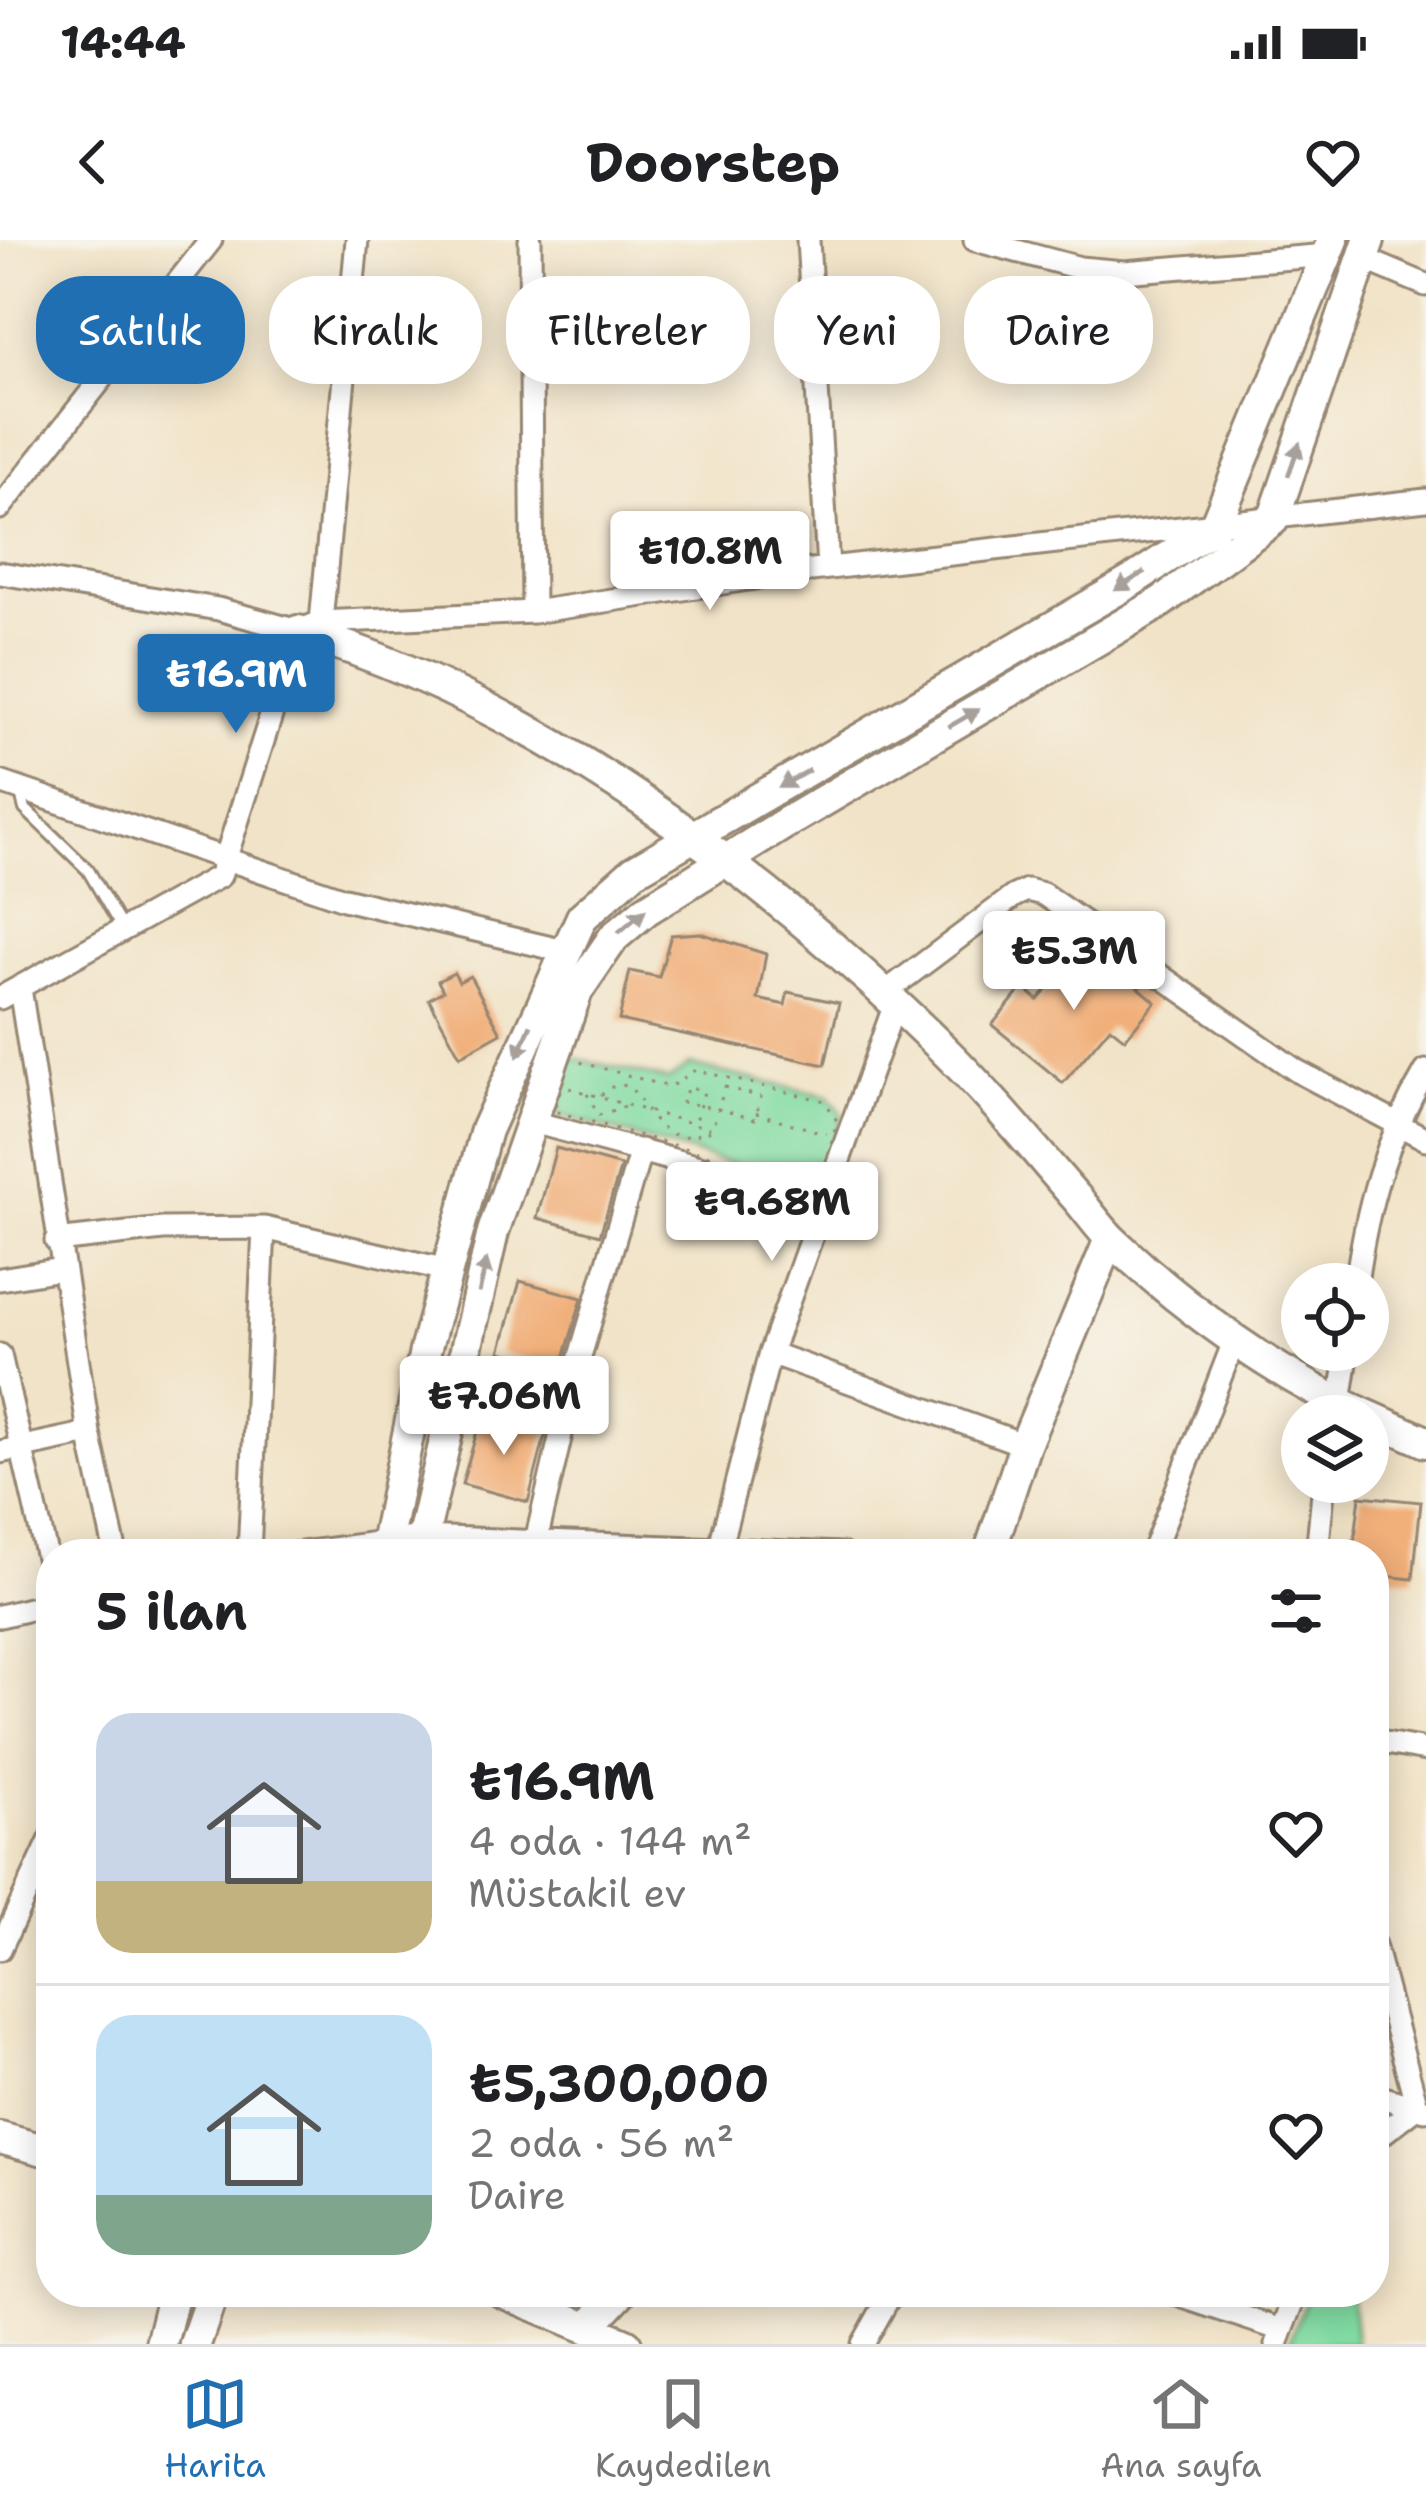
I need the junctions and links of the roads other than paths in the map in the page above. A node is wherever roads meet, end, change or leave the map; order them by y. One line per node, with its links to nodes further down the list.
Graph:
1 (212, 240): 10 (street)
2 (357, 240): 16 (street)
3 (530, 240): 15 (street)
4 (808, 240): 13 (street)
5 (975, 240): 6 (street)
6 (1330, 247): 12 (main road)
7 (1366, 249): 8 (street); 11 (main road, one-way to 7)
8 (1426, 285)
9 (1426, 500): 11 (street)
10 (0, 508)
11 (1273, 520): 12 (street); 20 (main road, one-way to 11)
12 (1215, 526): 13 (street); 18 (main road, one-way to 18)
13 (828, 568): 15 (street)
14 (0, 573): 16 (street)
15 (533, 612): 16 (street)
16 (309, 627): 18 (main road); 19 (street)
17 (10, 784): 19 (street); 21 (lane)
18 (691, 840): 20 (main road); 22 (main road)
19 (229, 858): 21 (street); 22 (street)
20 (724, 861): 24 (main road); 26 (main road, one-way to 20)
21 (122, 928): 23 (street)
22 (564, 951): 36 (main road, one-way to 36)
23 (10, 993): 33 (street)
24 (889, 999): 27 (street); 30 (street); 32 (main road)
25 (1426, 1071): 27 (street)
26 (533, 1122): 29 (street); 52 (main road, one-way to 26)
27 (1396, 1126): 28 (street); 34 (street)
28 (1426, 1139)
29 (641, 1150): 30 (street); 53 (street)
30 (824, 1201): 39 (street)
31 (264, 1228): 33 (street); 36 (street); 50 (street)
32 (1110, 1239): 38 (main road); 45 (main road)
33 (56, 1241): 35 (street)
34 (1359, 1263)
35 (61, 1269): 37 (street); 43 (street)
36 (447, 1270): 51 (main road)
37 (0, 1279)
38 (1235, 1339): 41 (main road); 56 (street)
39 (770, 1353): 45 (street); 54 (street)
40 (0, 1355): 46 (street)
41 (1324, 1395)
42 (1389, 1427): 44 (main road)
43 (88, 1433): 46 (street); 49 (street)
44 (1426, 1442)
45 (1025, 1445): 55 (main road)
46 (11, 1449): 48 (street)
47 (1322, 1503): 57 (street)
48 (40, 1539)
49 (113, 1539)
50 (250, 1539)
51 (387, 1539)
52 (422, 1539)
53 (536, 1539)
54 (722, 1539)
55 (994, 1539)
56 (1158, 1539)
57 (1318, 1539)
58 (36, 1608): 59 (street)
59 (0, 1616)
60 (1389, 1744): 61 (street)
61 (1426, 1750)
62 (36, 1871): 63 (street)
63 (0, 1949)
64 (1389, 1996): 66 (street)
65 (1389, 2099): 66 (street)
66 (1422, 2109): 67 (street)
67 (1389, 2130)
68 (0, 2138): 69 (main road)
69 (36, 2148)
70 (170, 2307): 79 (main road)
71 (208, 2307): 80 (main road)
72 (532, 2307): 77 (main road)
73 (609, 2307): 77 (main road)
74 (884, 2307): 82 (street)
75 (1205, 2307): 78 (street)
76 (1291, 2307): 78 (street)
77 (587, 2335): 81 (main road)
78 (1280, 2337)
79 (161, 2344)
80 (195, 2344)
81 (626, 2344)
82 (863, 2344)

